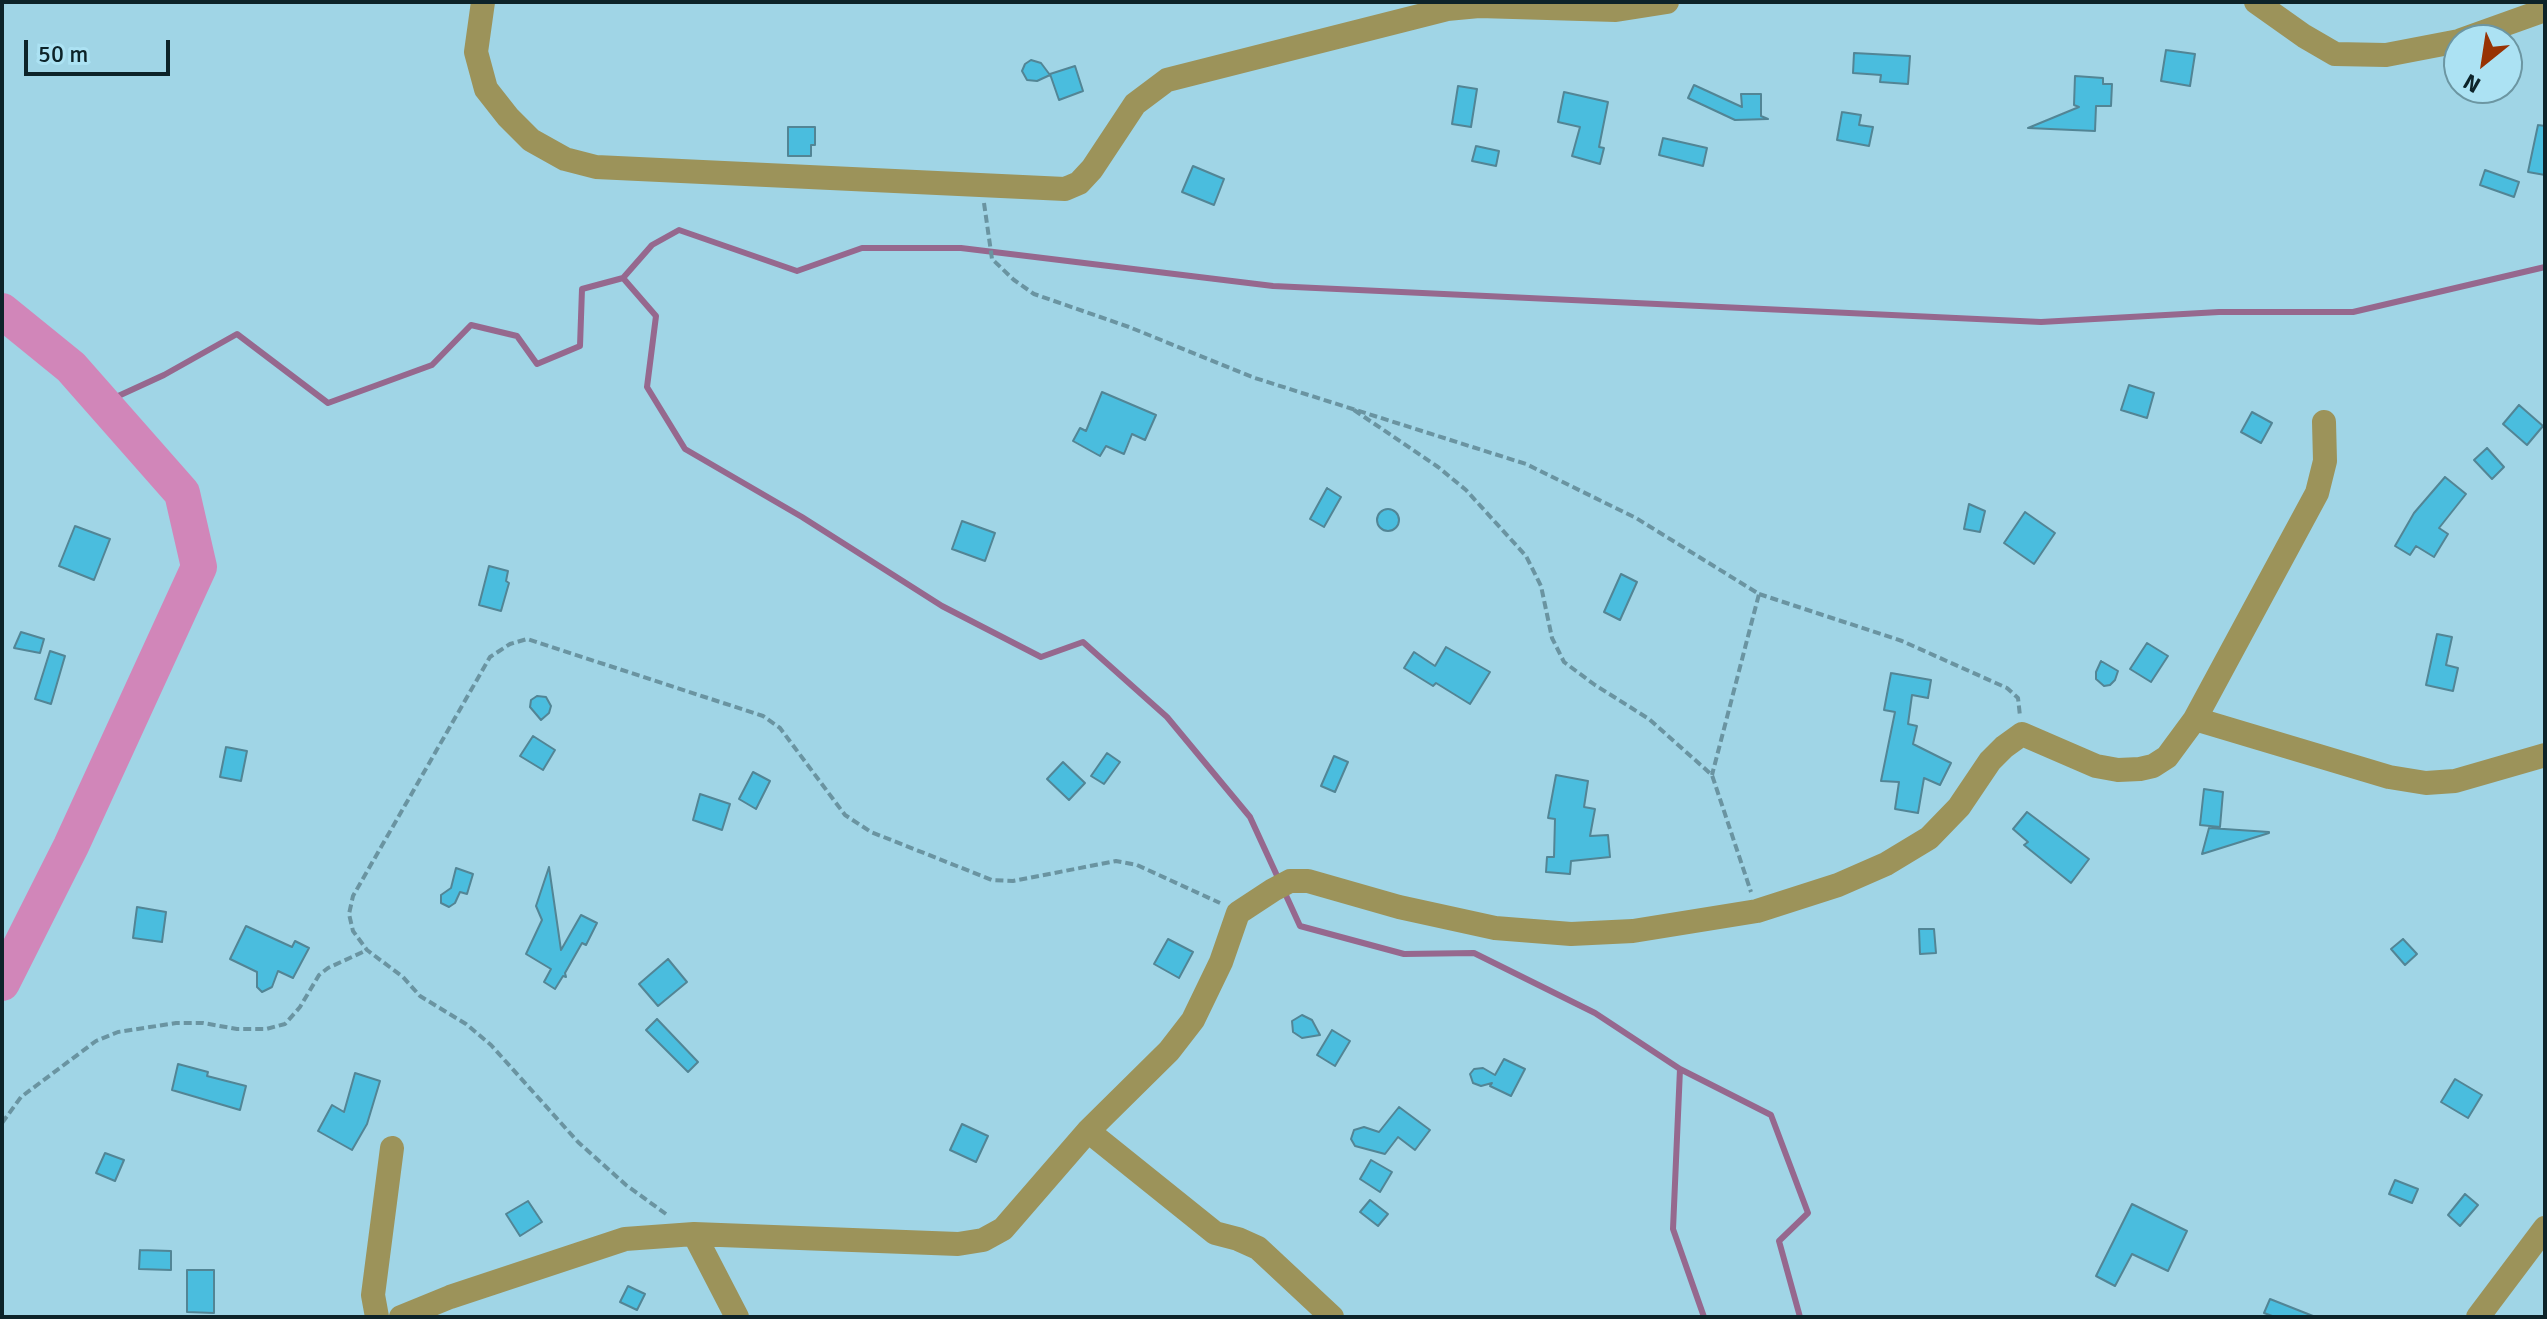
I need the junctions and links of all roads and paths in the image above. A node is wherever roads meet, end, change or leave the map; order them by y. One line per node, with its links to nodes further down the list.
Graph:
1 (483, 2): 2 (street)
2 (1667, 2)
3 (2267, 5): 6 (street)
4 (2545, 10): 5 (street)
5 (2505, 24)
6 (2443, 43)
7 (985, 225): 8 (path)
8 (1349, 407): 10 (path); 14 (path)
9 (2324, 422): 11 (street)
10 (1759, 594): 12 (path); 14 (path)
11 (2195, 719): 12 (street); 13 (street)
12 (2022, 734): 15 (street)
13 (2545, 755)
14 (1712, 775): 15 (path)
15 (1757, 911): 16 (street)
16 (1238, 913): 17 (path); 19 (street)
17 (367, 950): 18 (path); 22 (path)
18 (2, 1123)
19 (1088, 1131): 22 (street); 26 (street)
20 (392, 1148): 23 (street)
21 (2545, 1228): 27 (street)
22 (694, 1234): 24 (street); 25 (street)
23 (377, 1317)
24 (401, 1317)
25 (737, 1317)
26 (1332, 1317)
27 (2478, 1317)

